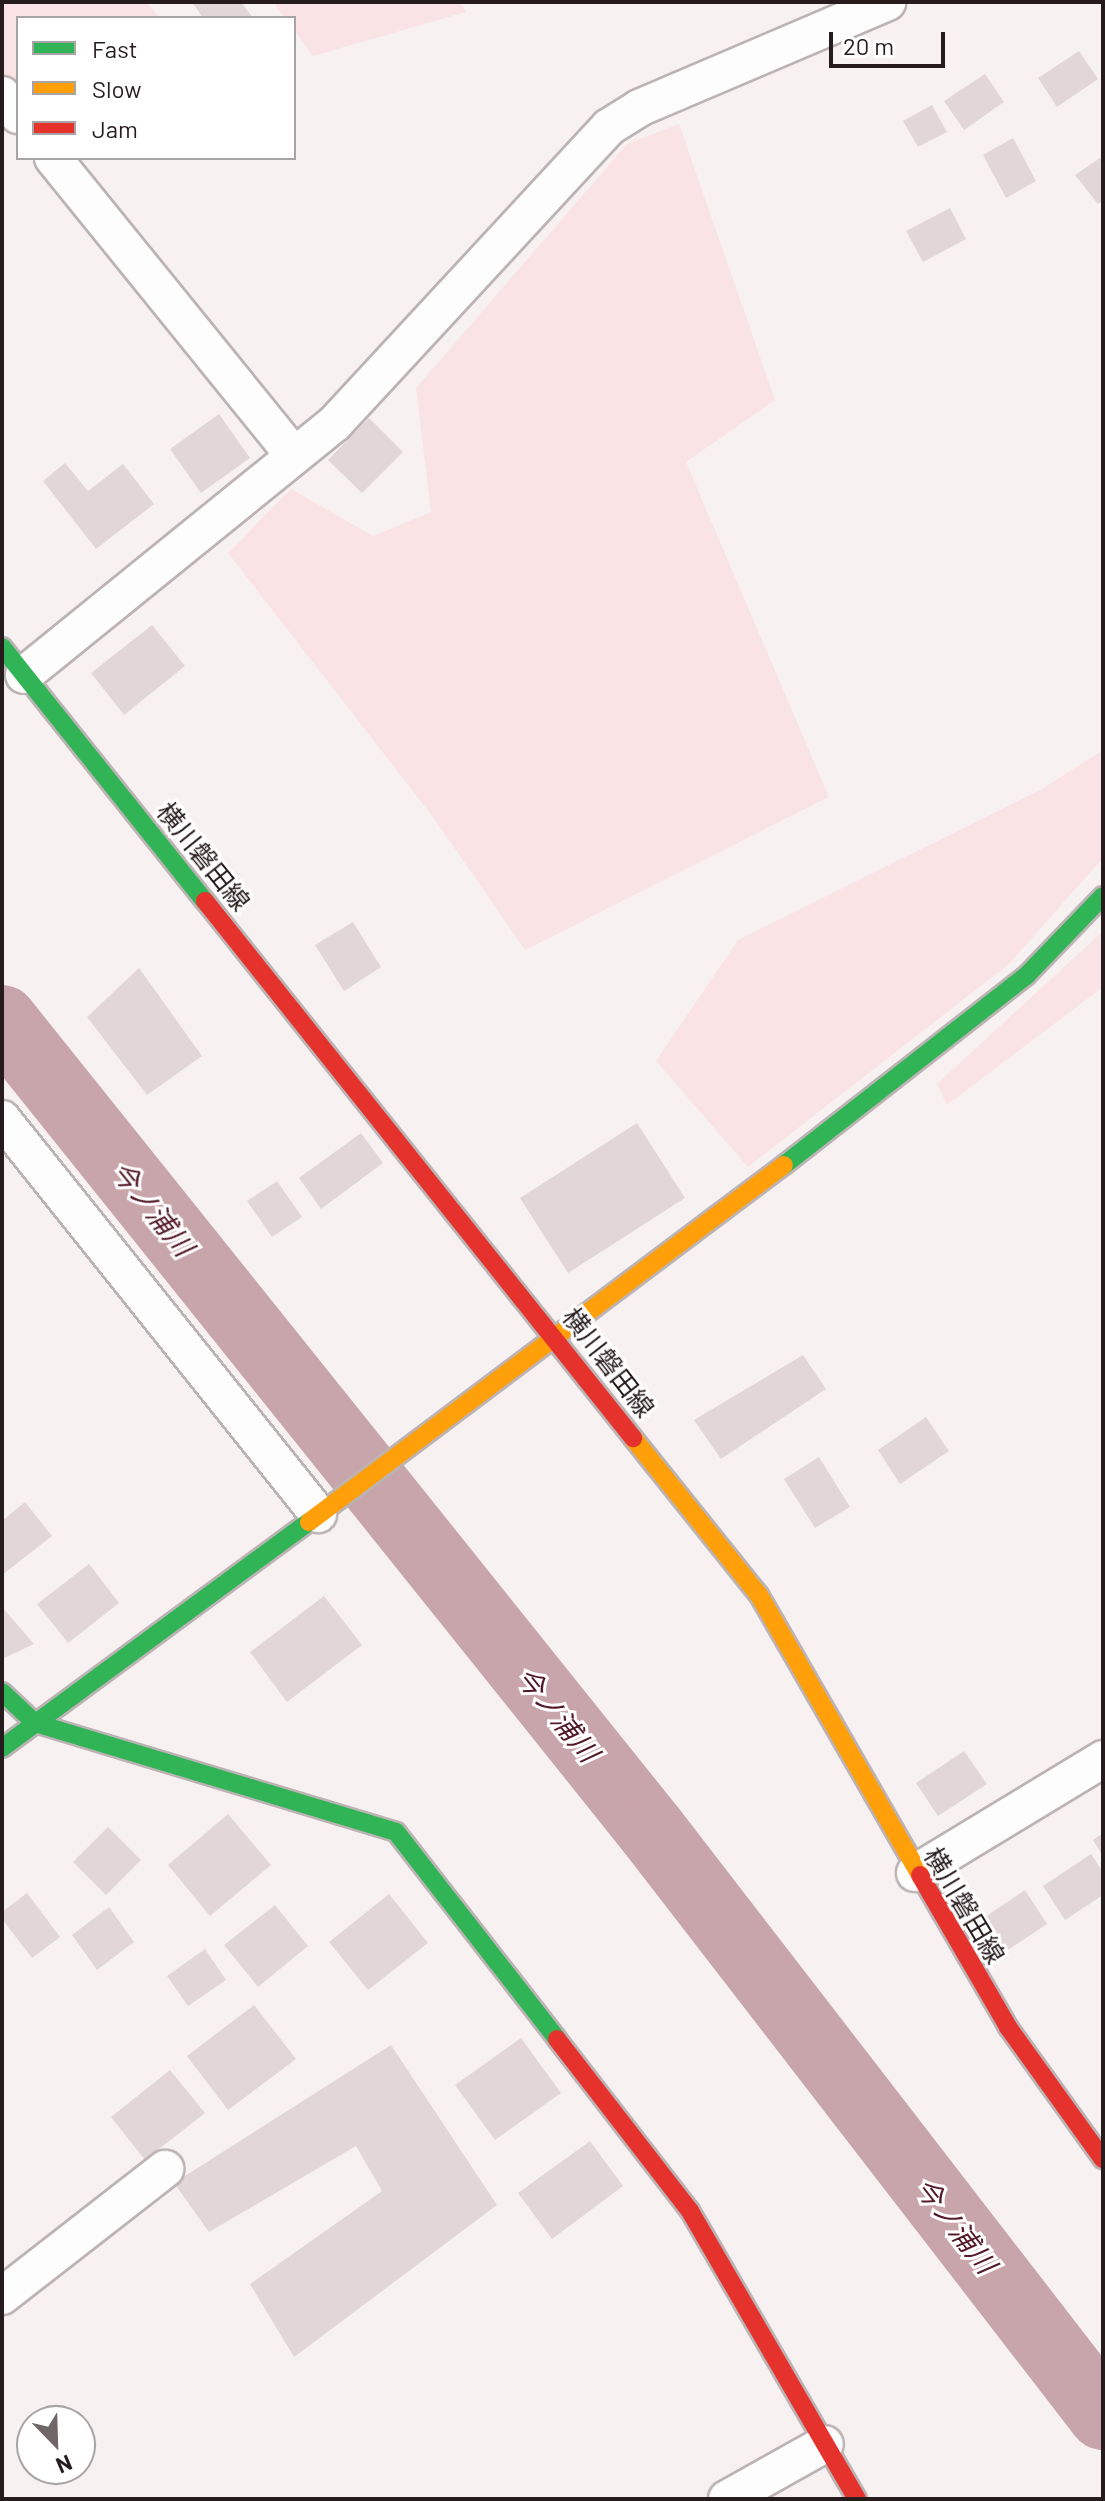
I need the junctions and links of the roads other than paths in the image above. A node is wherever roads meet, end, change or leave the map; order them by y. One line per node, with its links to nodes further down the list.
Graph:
1 (887, 2): 5 (street)
2 (2, 95): 3 (street)
3 (16, 112)
4 (55, 160): 5 (street)
5 (294, 456): 6 (street)
6 (13, 661): 9 (street, 横川磐田線)
7 (1103, 896): 9 (street)
8 (2, 1119): 10 (street)
9 (558, 1340): 10 (street); 15 (street, 横川磐田線)
10 (321, 1512): 12 (street)
11 (2, 1692): 12 (street)
12 (35, 1723): 13 (street); 19 (street)
13 (2, 1748)
14 (1103, 1759): 15 (street)
15 (915, 1873): 16 (street, 横川磐田線)
16 (1103, 2159)
17 (165, 2169): 18 (street)
18 (2, 2296)
19 (825, 2444): 20 (street); 21 (street)
20 (727, 2499)
21 (857, 2499)

